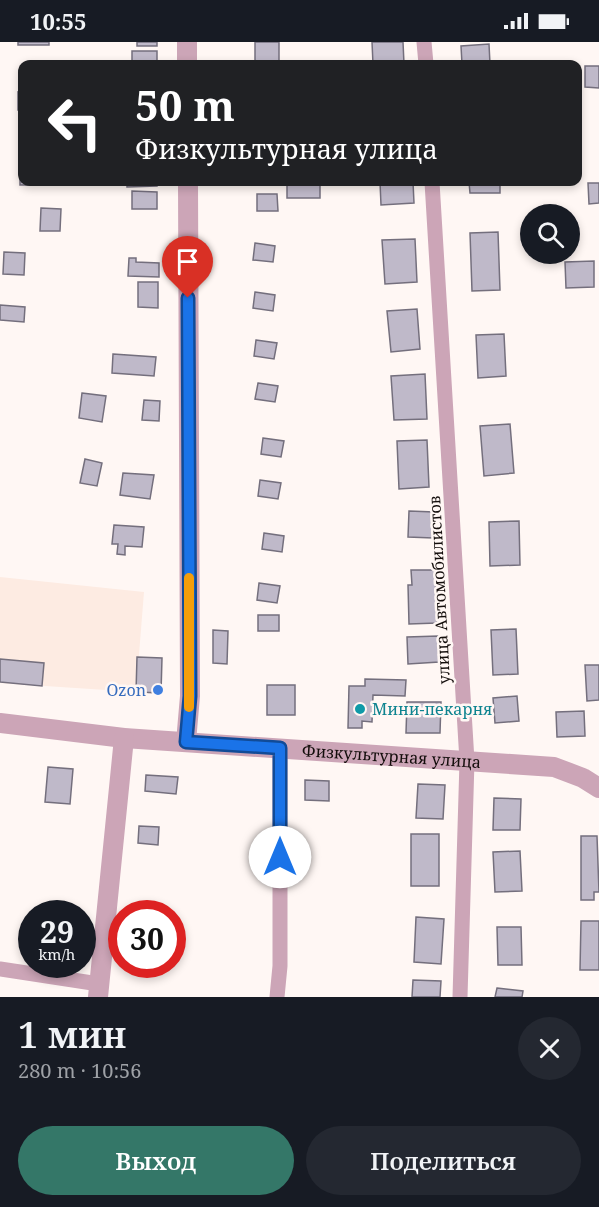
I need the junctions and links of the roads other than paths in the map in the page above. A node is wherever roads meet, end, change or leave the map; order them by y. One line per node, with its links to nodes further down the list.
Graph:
1 (187, 42): 3 (street)
2 (424, 42): 4 (street)
3 (187, 60)
4 (426, 60)
5 (188, 186): 9 (street)
6 (432, 186): 11 (street, улица Автомобилистов)
7 (0, 723): 8 (street, Физкультурная улица)
8 (124, 738): 9 (street, Физкультурная улица); 14 (street)
9 (186, 742): 10 (street, Физкультурная улица)
10 (280, 748): 11 (street, Физкультурная улица); 15 (street)
11 (467, 761): 12 (street, Физкультурная улица); 16 (street, улица Автомобилистов)
12 (599, 788)
13 (0, 969): 14 (street)
14 (98, 991)
15 (277, 997)
16 (460, 997)

